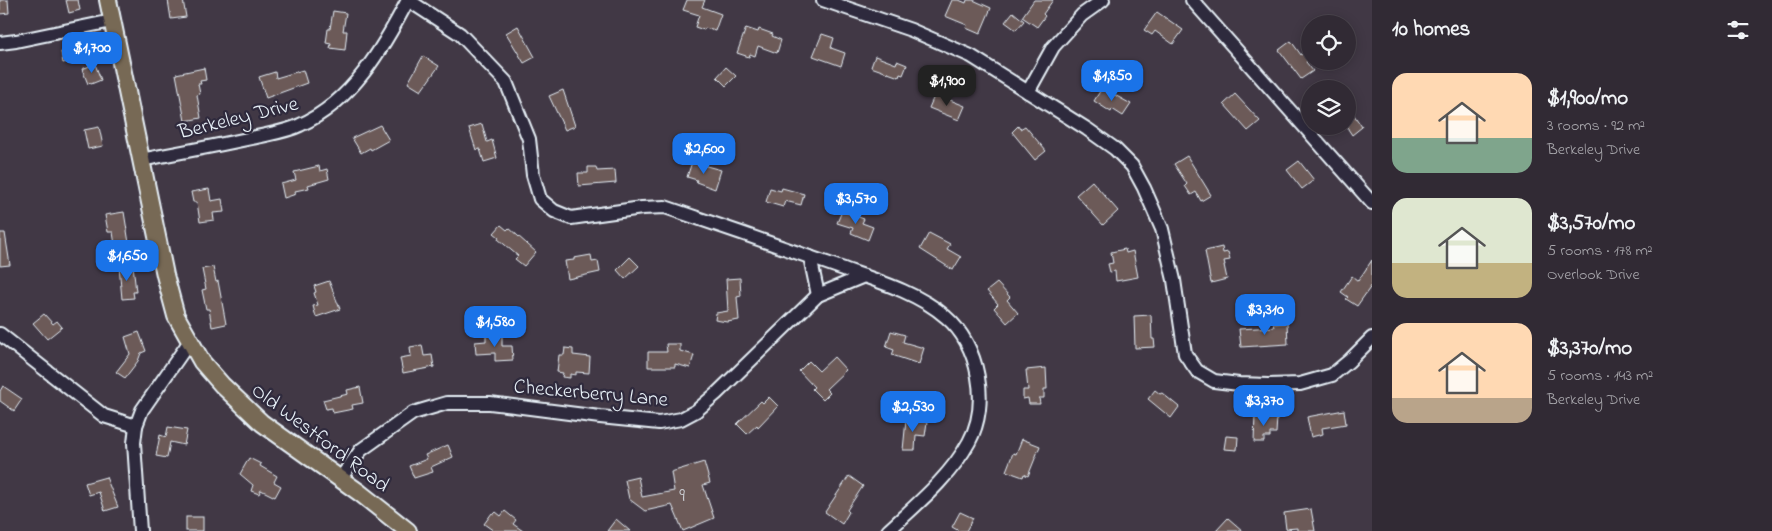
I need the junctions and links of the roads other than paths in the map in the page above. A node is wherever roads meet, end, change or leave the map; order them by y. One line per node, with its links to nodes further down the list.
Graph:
1 (108, 0): 6 (main road, Old Westford Road)
2 (408, 0): 9 (street, Berkeley Drive); 11 (street)
3 (823, 0): 8 (street)
4 (1103, 0): 8 (street)
5 (1192, 0): 10 (street)
6 (112, 21): 7 (street); 9 (main road, Old Westford Road)
7 (0, 42)
8 (1028, 92): 15 (street)
9 (140, 160): 16 (main road, Old Westford Road)
10 (1372, 203)
11 (810, 257): 12 (street); 13 (street)
12 (864, 276): 13 (street, Checkerberry Lane); 21 (street)
13 (818, 295): 18 (street, Checkerberry Lane)
14 (0, 334): 17 (street)
15 (1372, 338)
16 (190, 341): 17 (street); 18 (main road, Old Westford Road)
17 (136, 426): 19 (street)
18 (340, 479): 20 (main road, Old Westford Road)
19 (140, 531)
20 (408, 531)
21 (888, 531)

